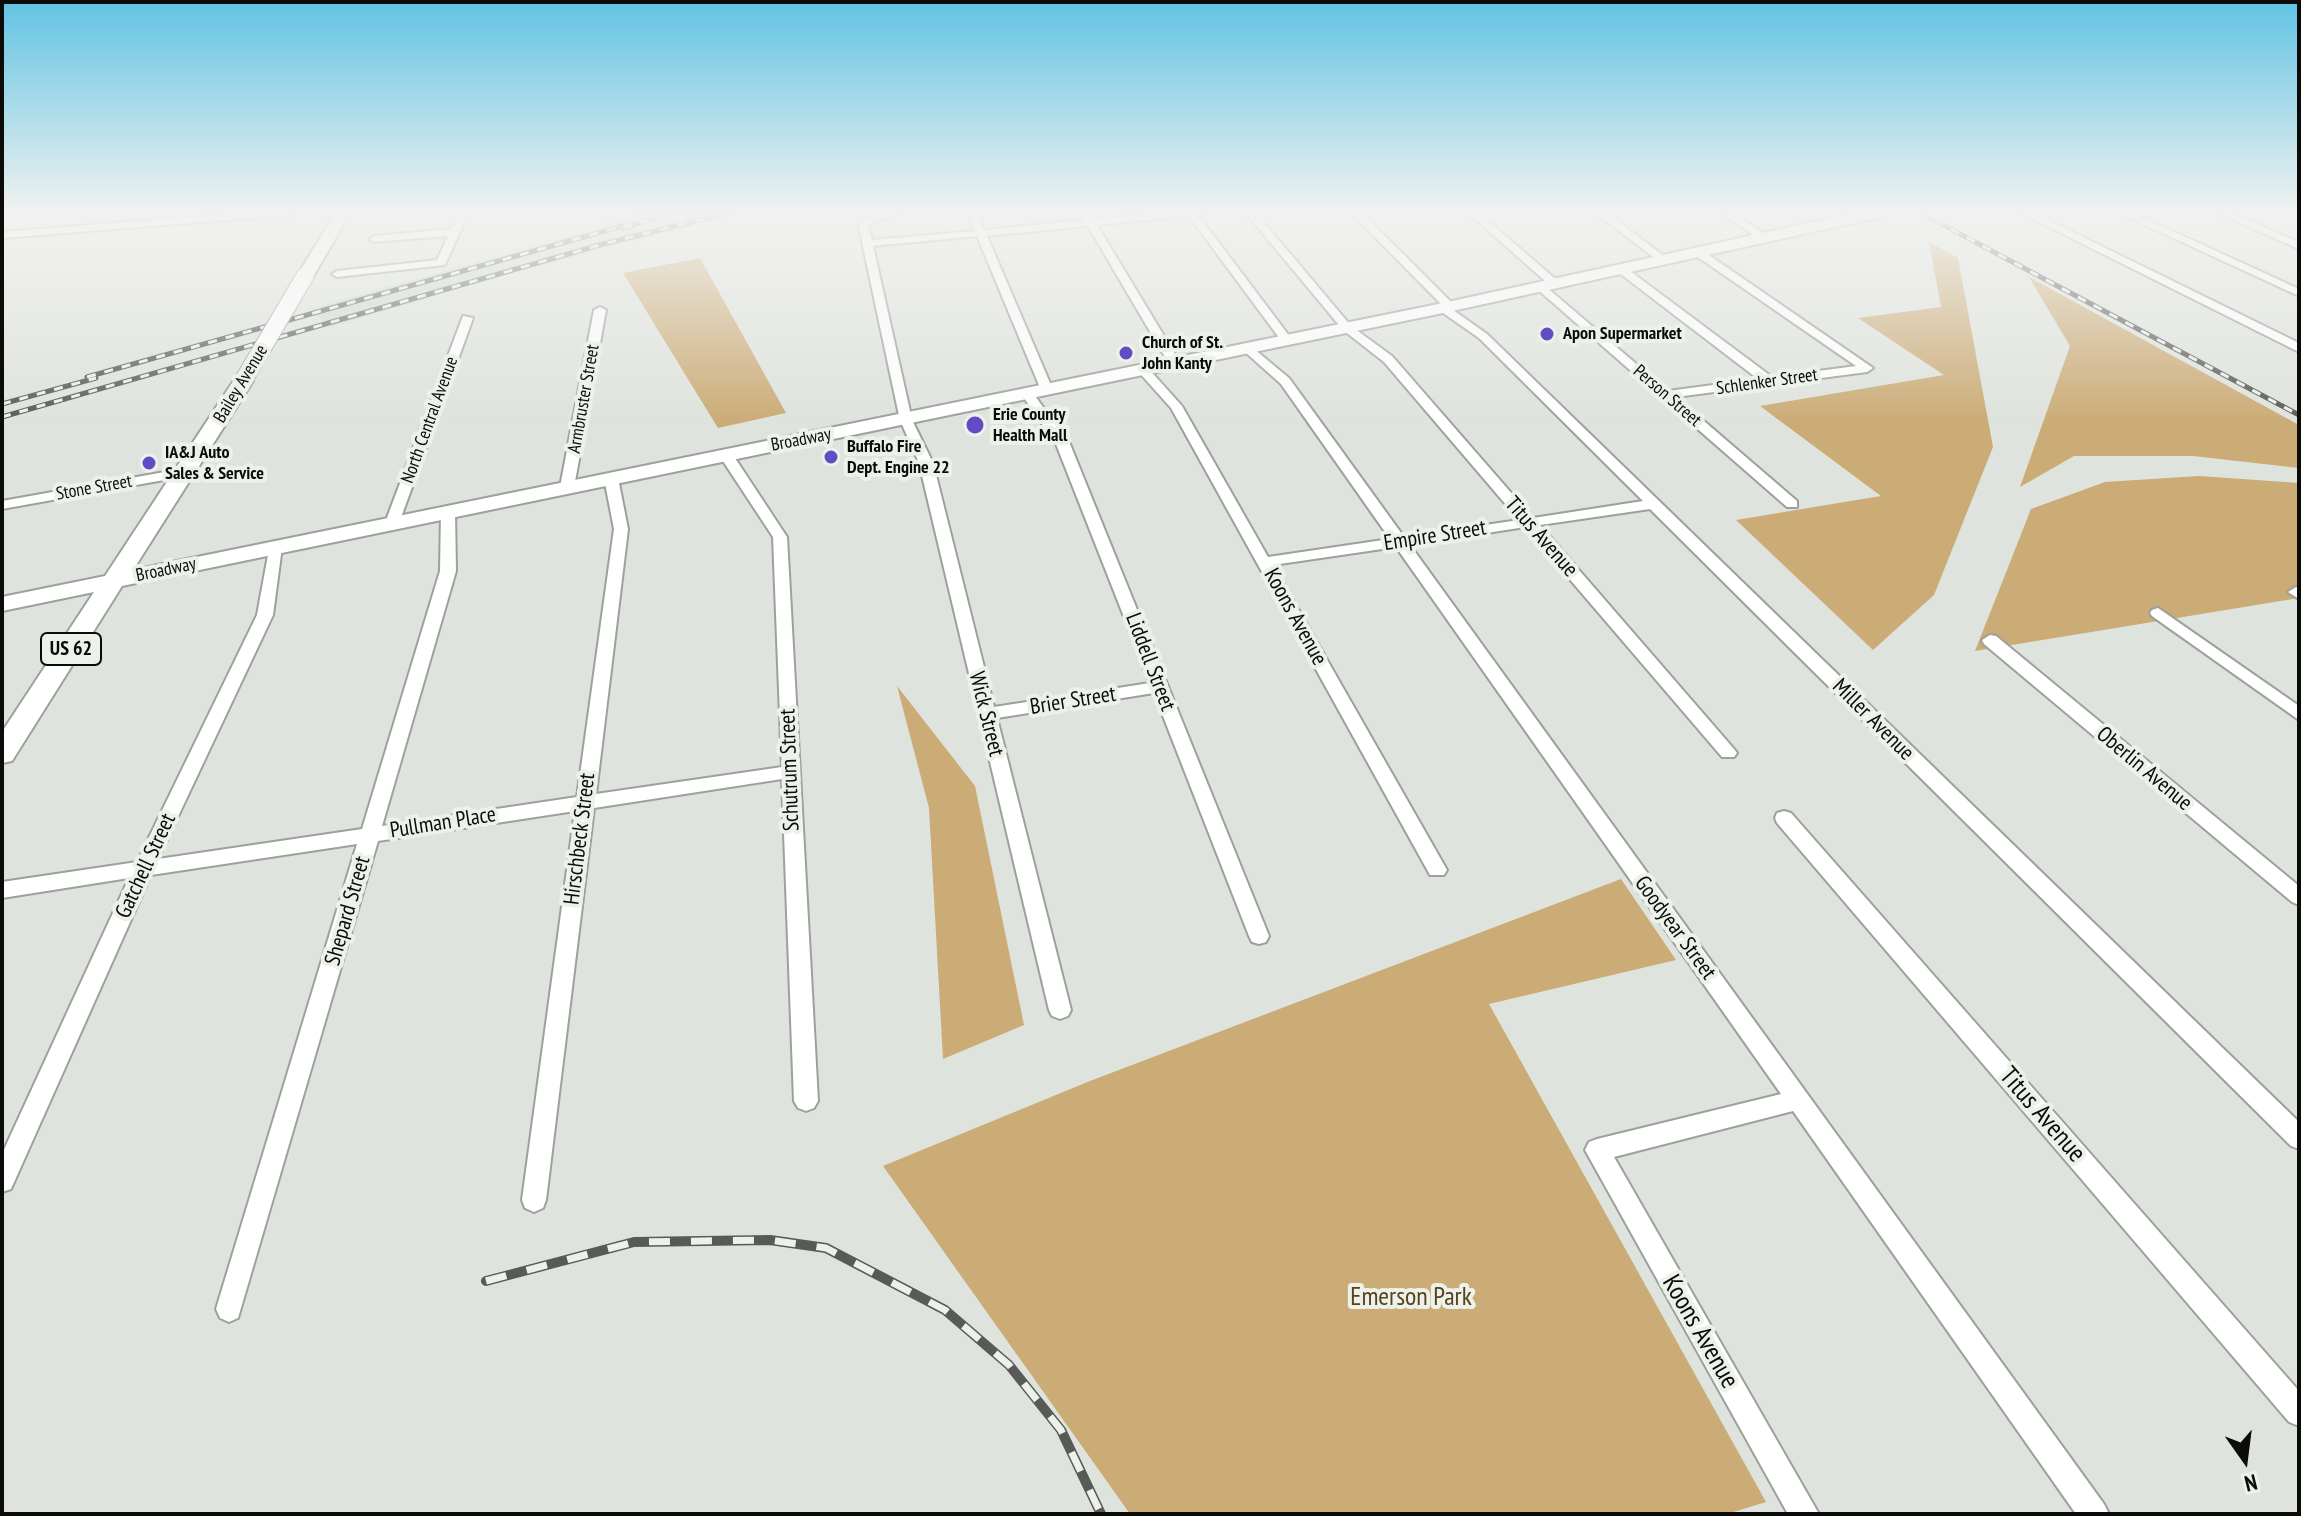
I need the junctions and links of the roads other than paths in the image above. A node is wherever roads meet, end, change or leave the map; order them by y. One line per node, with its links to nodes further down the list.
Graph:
1 (301, 283): 32 (main road, Bailey Avenue / US 62, bridge)
2 (876, 283): 30 (street, Wick Street)
3 (999, 283): 28 (street, Liddell Street)
4 (1127, 283): 25 (street)
5 (1244, 283): 22 (street)
6 (1309, 283): 19 (street, Titus Avenue)
7 (1422, 283): 16 (street, Miller Avenue)
8 (1546, 283): 14 (street, Person Street)
9 (1564, 283): 14 (main road, Broadway)
10 (1639, 283): 27 (street)
11 (1742, 283): 27 (street, Schlenker Street)
12 (2167, 283): 21 (street)
13 (2277, 283): 15 (street)
14 (1549, 286): 16 (main road, Broadway); 29 (street, Person Street)
15 (2299, 293)
16 (1446, 308): 19 (main road, Broadway); 35 (street, Miller Avenue)
17 (600, 310): 34 (street, Armbruster Street)
18 (467, 318): 40 (street, North Central Avenue)
19 (1347, 328): 22 (main road, Broadway); 39 (street, Titus Avenue)
20 (2299, 334): 21 (street)
21 (2277, 337): 24 (street)
22 (1287, 341): 23 (main road, Broadway)
23 (1248, 348): 25 (main road, Broadway); 41 (street, Goodyear Street)
24 (2299, 348)
25 (1175, 364): 26 (main road, Broadway)
26 (1143, 370): 28 (main road, Broadway); 43 (street, Koons Avenue)
27 (1769, 381): 29 (street, Schlenker Street)
28 (1038, 392): 30 (main road, Broadway); 48 (street, Liddell Street)
29 (1666, 395): 36 (street, Person Street)
30 (906, 420): 31 (main road, Broadway); 49 (street, Wick Street)
31 (726, 455): 33 (main road, Broadway); 53 (street, Schutrum Street)
32 (187, 472): 37 (street, Stone Street); 44 (main road, Bailey Avenue / US 62)
33 (611, 478): 34 (main road, Broadway); 54 (street, Hirschbeck Street)
34 (567, 487): 38 (main road, Broadway)
35 (1654, 504): 39 (street, Empire Street); 65 (street, Miller Avenue)
36 (1792, 504)
37 (2, 505)
38 (448, 511): 40 (main road, Broadway); 56 (street, Shepard Street)
39 (1528, 522): 41 (street, Empire Street); 51 (street, Titus Avenue)
40 (392, 523): 42 (main road, Broadway)
41 (1399, 542): 43 (street, Empire Street); 63 (street, Goodyear Street)
42 (275, 547): 44 (main road, Broadway); 57 (street, Gatchell Street)
43 (1264, 562): 58 (street, Koons Avenue)
44 (115, 581): 45 (main road, Broadway); 52 (main road, Bailey Avenue / US 62)
45 (2, 604)
46 (2158, 613): 50 (street)
47 (1990, 640): 60 (street, Oberlin Avenue)
48 (1160, 687): 49 (street, Brier Street); 61 (street, Liddell Street)
49 (986, 714): 62 (street, Wick Street)
50 (2299, 714)
51 (1728, 753)
52 (2, 754)
53 (789, 772): 54 (street, Pullman Place); 64 (street, Schutrum Street)
54 (584, 802): 56 (street, Pullman Place); 67 (street, Hirschbeck Street)
55 (1784, 818): 69 (street, Titus Avenue)
56 (370, 834): 57 (street, Pullman Place); 68 (street, Shepard Street)
57 (144, 868): 59 (street, Pullman Place); 66 (street, Gatchell Street)
58 (1437, 870)
59 (2, 890)
60 (2299, 897)
61 (1259, 936)
62 (1060, 1010)
63 (1798, 1100): 70 (street, Koons Avenue); 71 (street, Goodyear Street)
64 (806, 1101)
65 (2299, 1138)
66 (2, 1181)
67 (534, 1200)
68 (229, 1309)
69 (2299, 1412)
70 (1804, 1514)
71 (2094, 1514)

